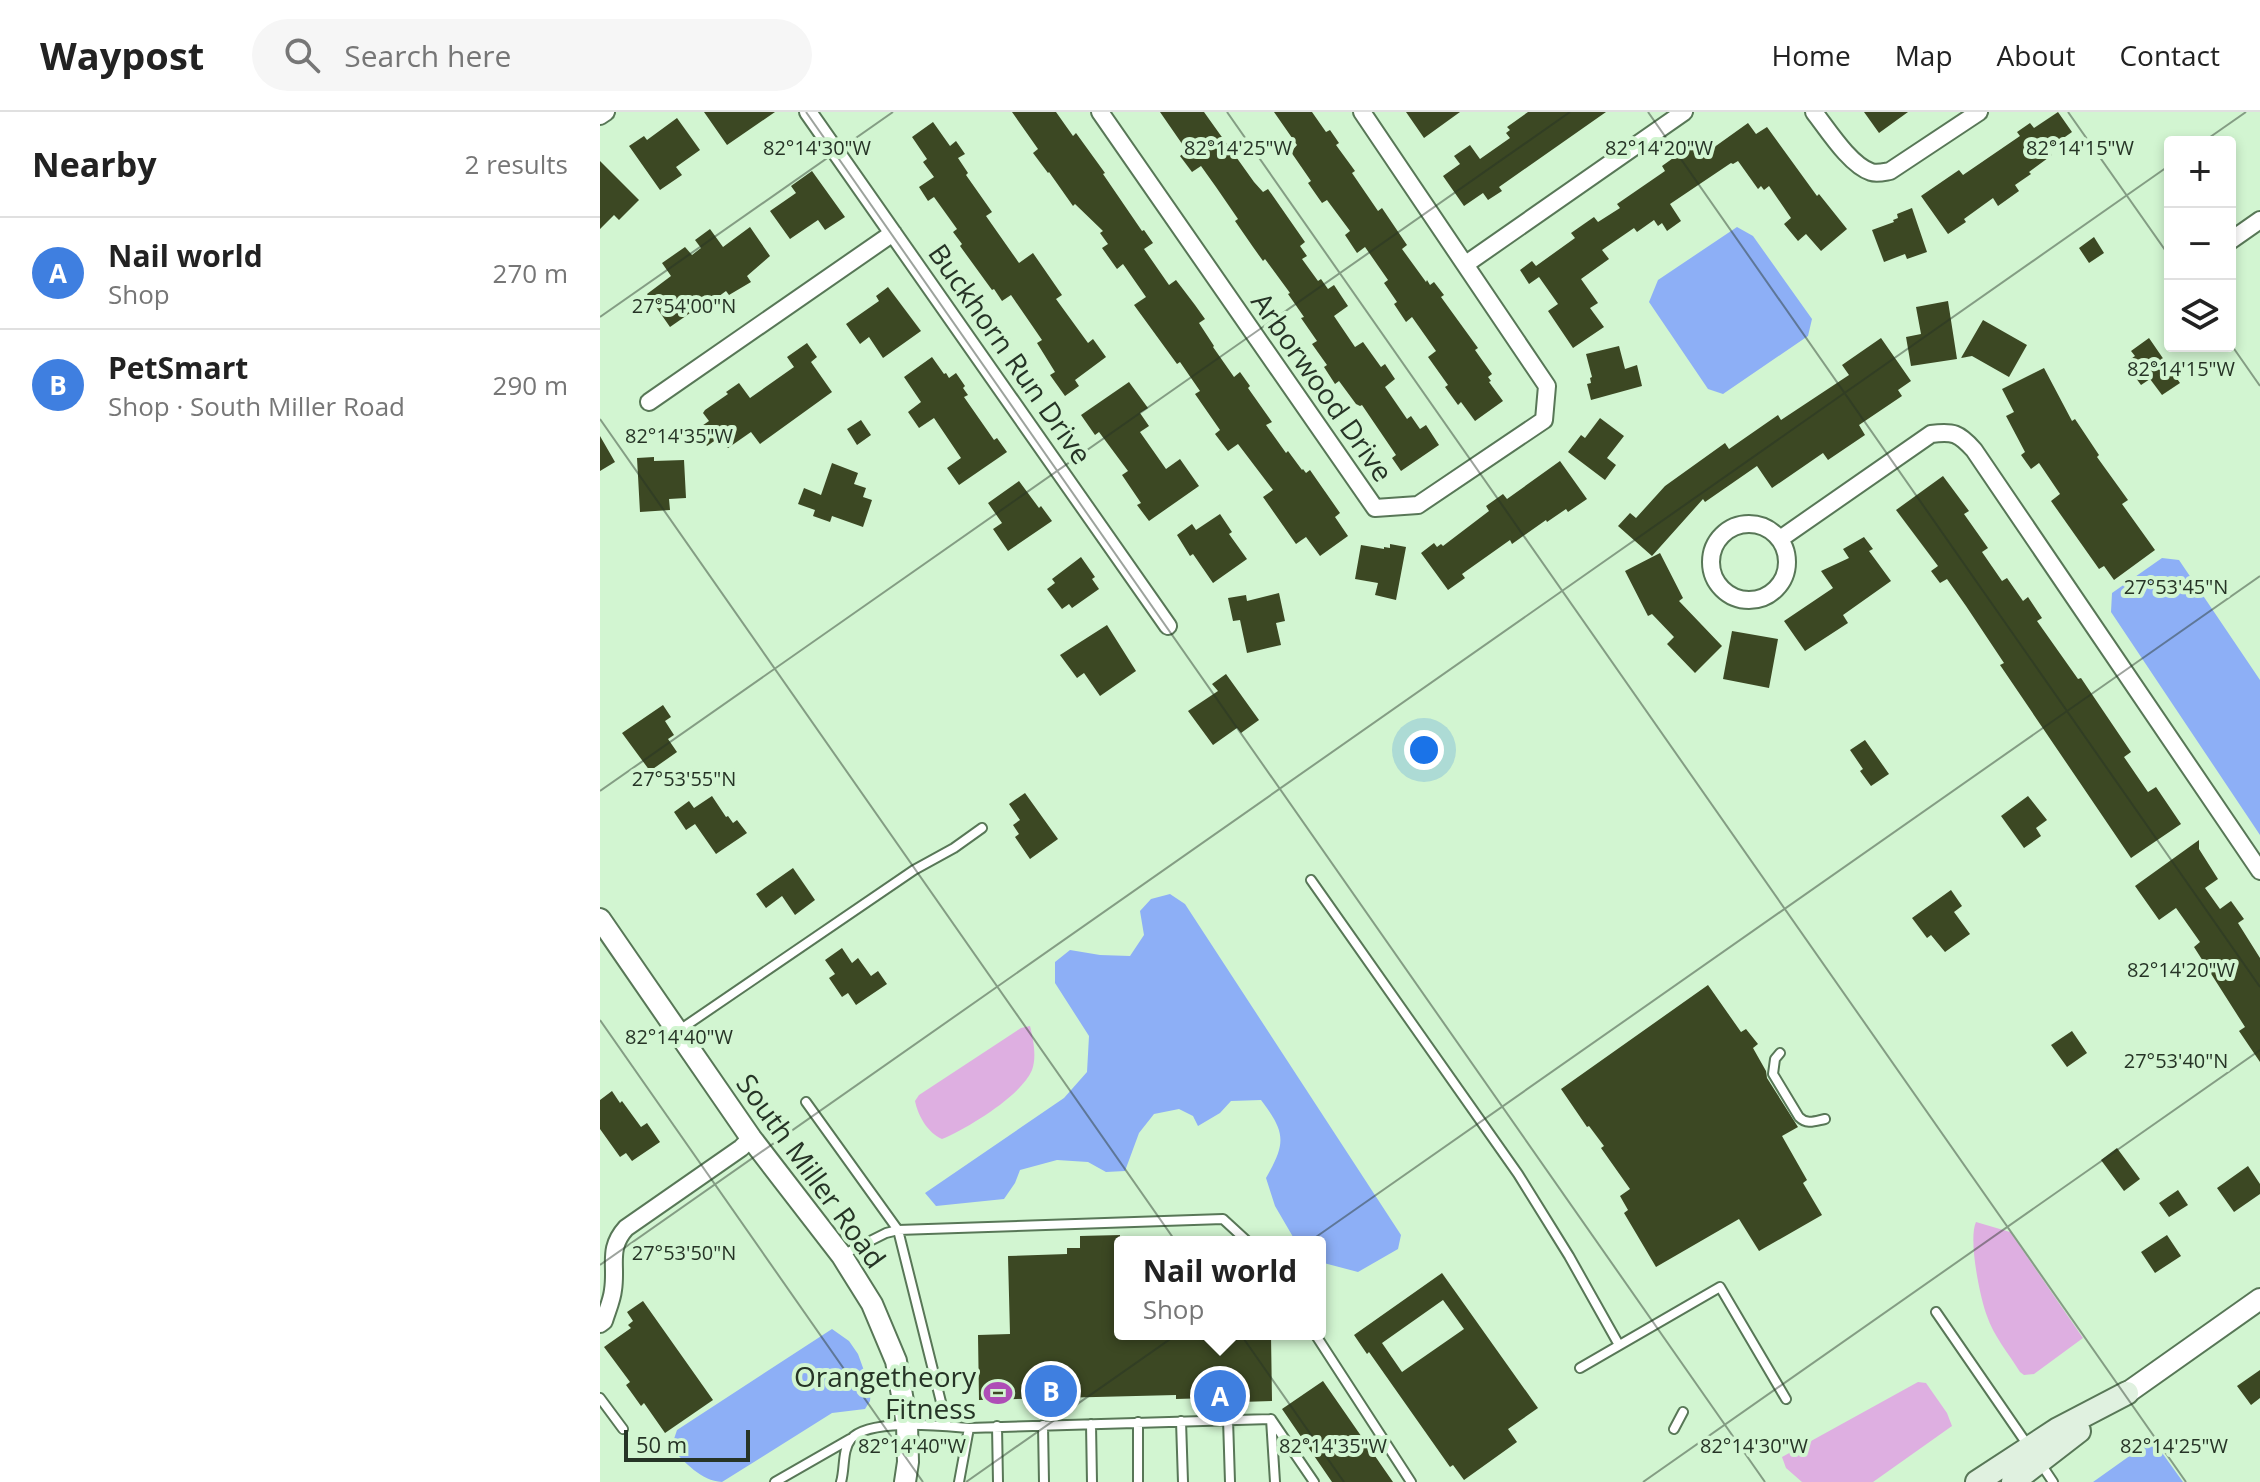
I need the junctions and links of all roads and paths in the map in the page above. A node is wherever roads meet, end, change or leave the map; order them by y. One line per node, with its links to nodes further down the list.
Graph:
1 (606, 112): 8 (street)
2 (808, 112): 10 (street, Buckhorn Run Drive)
3 (1100, 112): 12 (street, Arborwood Drive)
4 (1362, 112): 12 (street, Arborwood Drive)
5 (1684, 112): 12 (street)
6 (1814, 112): 7 (street)
7 (1979, 112)
8 (600, 116)
9 (2260, 220): 11 (street)
10 (893, 233): 13 (street); 15 (street, Buckhorn Run Drive)
11 (2236, 237)
12 (1466, 264)
13 (649, 402)
14 (1780, 539): 14 (street); 17 (street)
15 (1168, 626)
16 (982, 828): 20 (lane)
17 (2260, 871)
18 (1311, 880): 32 (lane)
19 (600, 919): 20 (street, South Miller Road)
20 (677, 1031): 24 (street, South Miller Road)
21 (1780, 1053): 23 (lane)
22 (806, 1102): 25 (lane)
23 (1825, 1119)
24 (751, 1138): 27 (street, South Miller Road); 30 (street)
25 (898, 1230): 26 (lane); 27 (lane); 45 (lane)
26 (1241, 1236)
27 (842, 1256): 42 (street, South Miller Road)
28 (2260, 1299): 34 (street)
29 (1936, 1312): 51 (lane)
30 (600, 1324)
31 (1319, 1340): 64 (lane)
32 (1619, 1345): 33 (lane); 36 (lane)
33 (1580, 1368)
34 (2127, 1393): 51 (main road)
35 (600, 1398): 48 (lane)
36 (1786, 1399)
37 (1683, 1412): 49 (lane)
38 (1228, 1419): 39 (lane); 40 (lane); 61 (lane)
39 (1271, 1419): 62 (lane); 63 (lane)
40 (1181, 1421): 41 (lane); 60 (lane)
41 (1138, 1422): 43 (lane); 59 (lane)
42 (907, 1424): 45 (lane); 50 (lane); 54 (street, South Miller Road)
43 (1091, 1424): 44 (lane); 58 (lane)
44 (1043, 1425): 46 (lane); 57 (lane)
45 (947, 1426): 47 (lane)
46 (997, 1426): 47 (lane); 56 (lane)
47 (969, 1428): 55 (lane)
48 (623, 1429)
49 (1674, 1429)
50 (850, 1439): 52 (lane); 53 (lane)
51 (2035, 1455): 65 (main road); 66 (main road); 67 (lane)
52 (775, 1482)
53 (841, 1482)
54 (905, 1482)
55 (959, 1482)
56 (998, 1482)
57 (1044, 1482)
58 (1092, 1482)
59 (1138, 1482)
60 (1183, 1482)
61 (1230, 1482)
62 (1275, 1482)
63 (1314, 1482)
64 (1411, 1482)
65 (1977, 1482)
66 (2013, 1482)
67 (2053, 1482)

